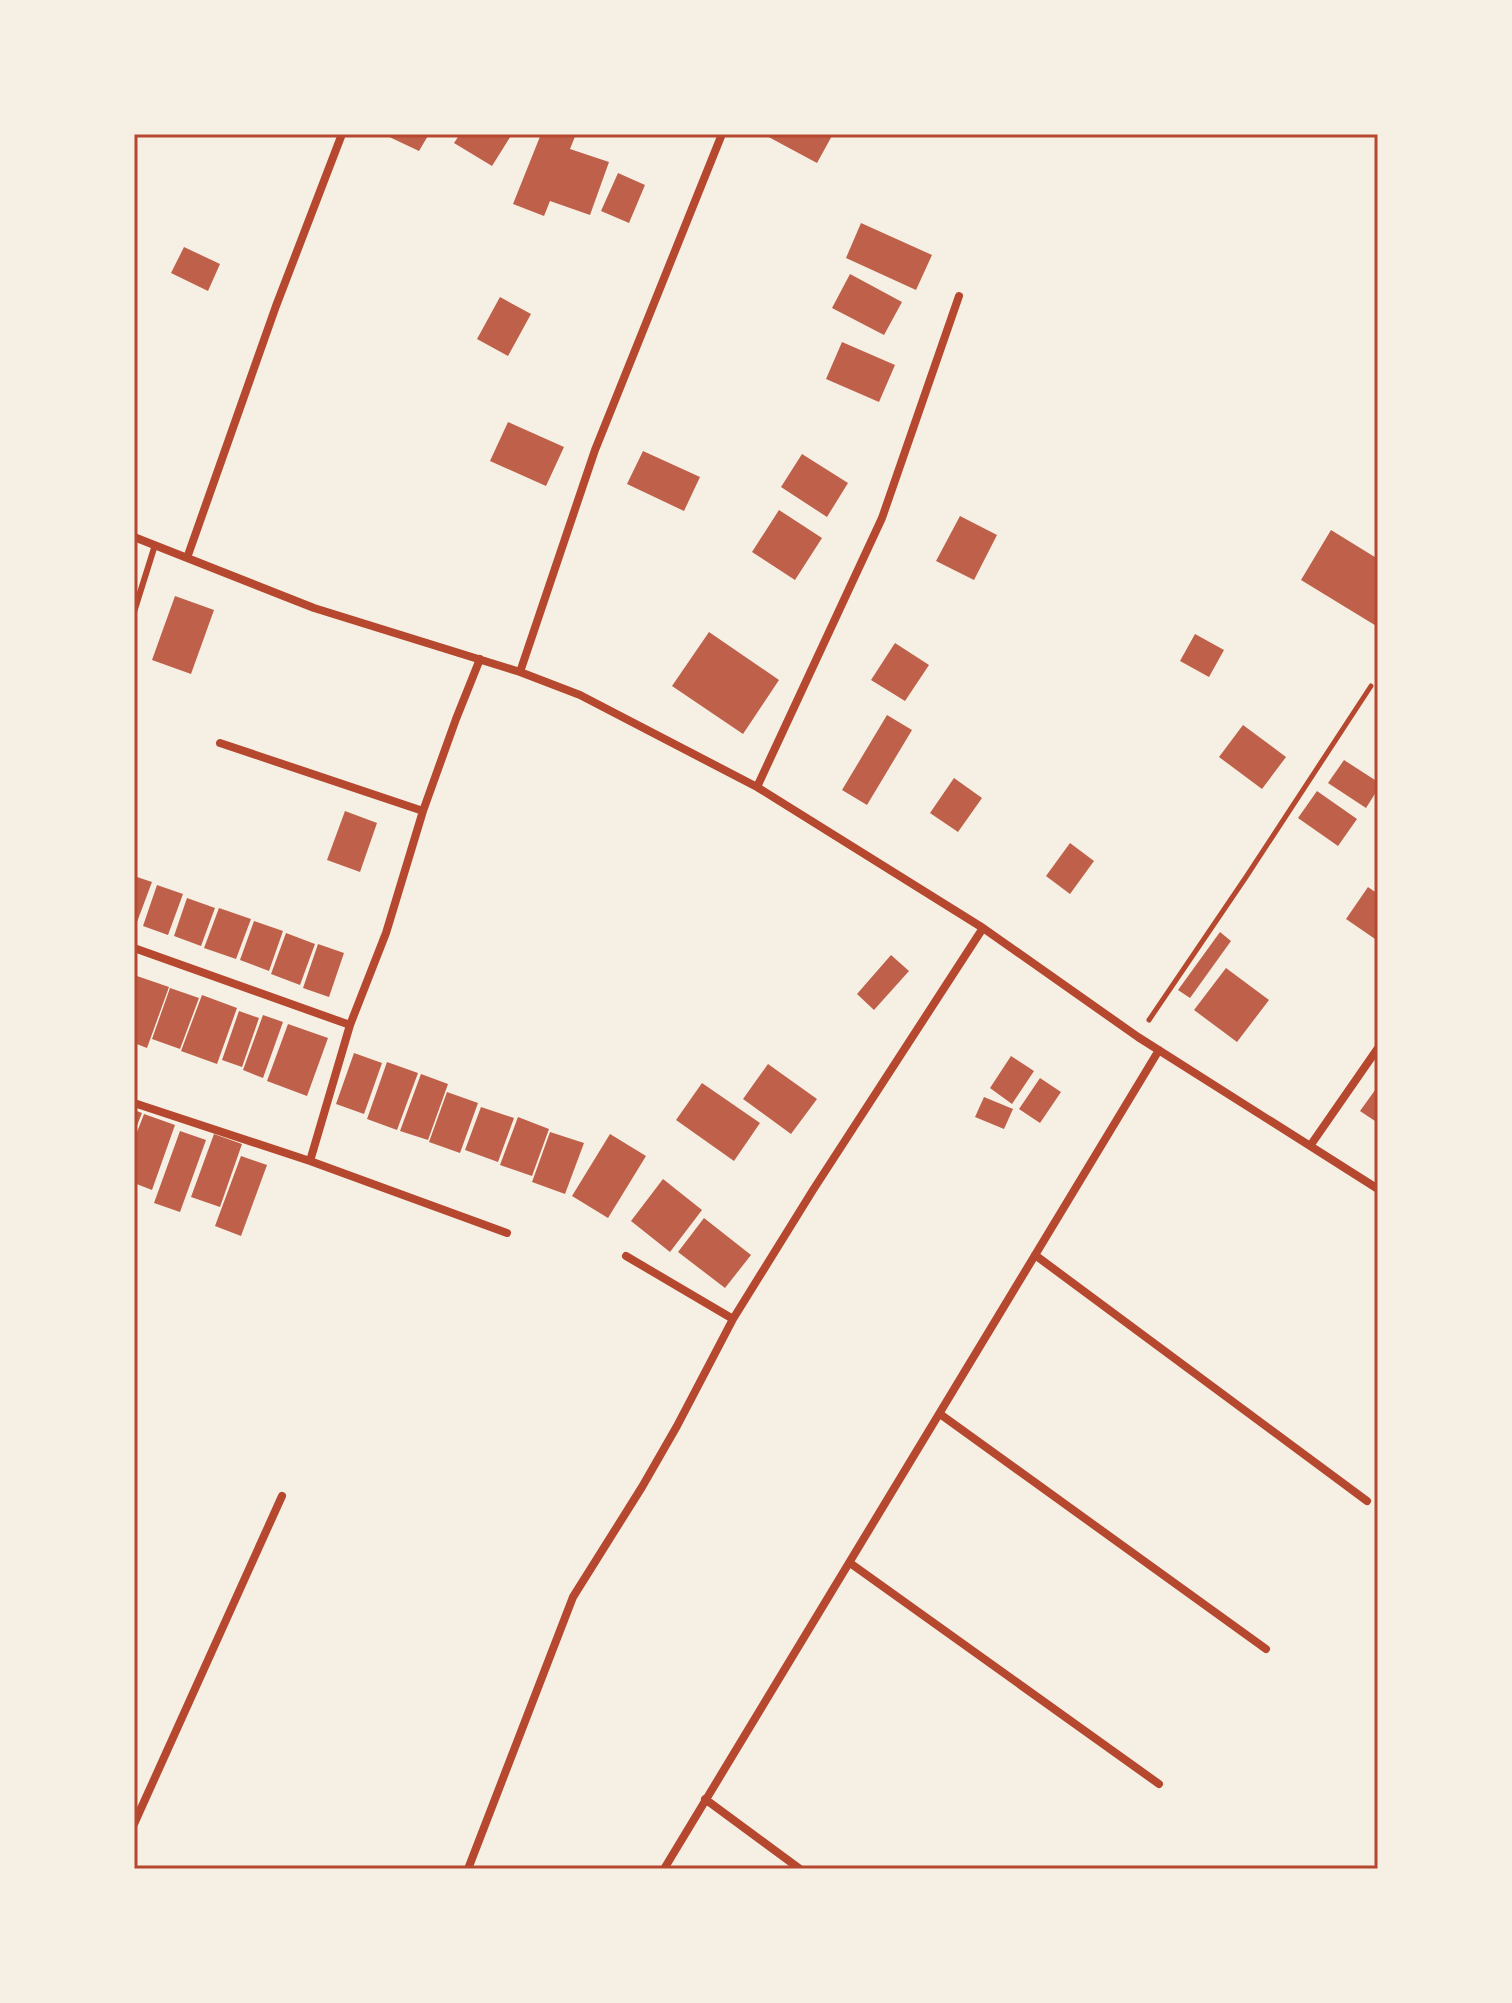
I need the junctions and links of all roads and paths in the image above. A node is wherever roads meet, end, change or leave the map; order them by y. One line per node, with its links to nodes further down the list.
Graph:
1 (342, 134): 6 (street)
2 (722, 134): 9 (street)
3 (959, 296): 12 (street)
4 (134, 537): 5 (street)
5 (155, 545): 6 (street); 7 (lane)
6 (187, 558): 8 (street)
7 (134, 612)
8 (480, 659): 9 (street); 13 (street)
9 (520, 672): 12 (street)
10 (1371, 686): 17 (path)
11 (220, 743): 13 (street)
12 (757, 787): 14 (street)
13 (423, 811): 16 (street)
14 (983, 928): 17 (street); 27 (street)
15 (134, 948): 16 (street)
16 (350, 1025): 22 (street)
17 (1138, 1037): 19 (street)
18 (1378, 1048): 21 (street)
19 (1159, 1050): 21 (street); 25 (street)
20 (134, 1103): 22 (street)
21 (1310, 1146): 23 (street)
22 (310, 1161): 24 (street)
23 (1378, 1189)
24 (507, 1233)
25 (1035, 1255): 28 (street); 30 (street)
26 (626, 1256): 27 (street)
27 (733, 1319): 36 (street)
28 (940, 1414): 31 (street); 32 (street)
29 (282, 1496): 35 (street)
30 (1367, 1501)
31 (850, 1563): 33 (street); 34 (street)
32 (1266, 1649)
33 (1159, 1784)
34 (705, 1799): 37 (street); 38 (street)
35 (134, 1824)
36 (468, 1869)
37 (664, 1869)
38 (800, 1869)

